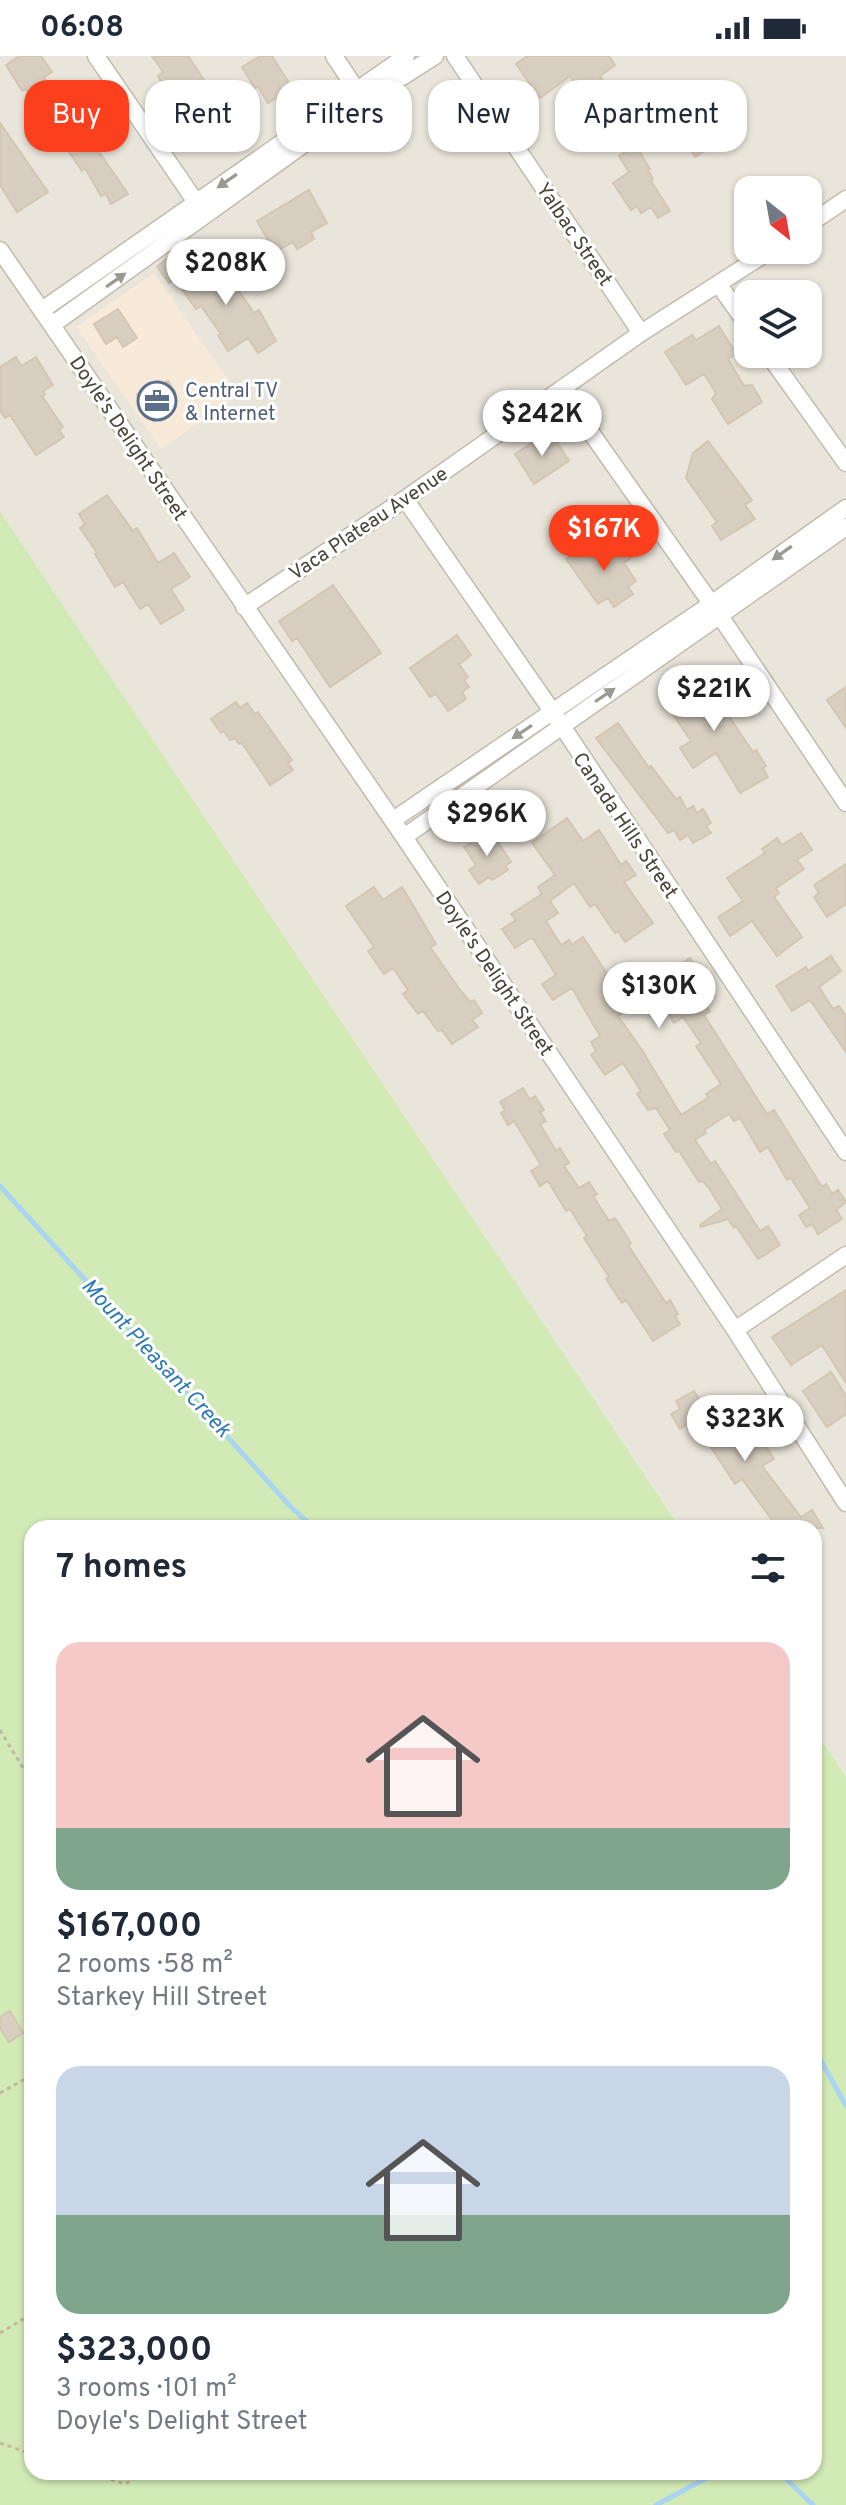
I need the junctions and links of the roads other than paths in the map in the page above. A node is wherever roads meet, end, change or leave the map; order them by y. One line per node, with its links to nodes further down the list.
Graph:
1 (96, 56): 11 (street)
2 (334, 56): 6 (street)
3 (406, 56): 7 (street)
4 (435, 56): 8 (street)
5 (455, 56): 19 (street, Yalbac Street)
6 (351, 80)
7 (378, 80)
8 (389, 80)
9 (281, 152): 11 (street)
10 (846, 199): 12 (street)
11 (201, 209): 17 (street); 18 (street, one-way to 11)
12 (822, 215)
13 (0, 250): 17 (street, Doyle's Delight Street)
14 (750, 264): 15 (street, Vaca Plateau Avenue)
15 (719, 285): 16 (street); 19 (street, Vaca Plateau Avenue)
16 (734, 306)
17 (42, 310): 18 (street, Doyle's Delight Street)
18 (52, 325): 26 (street, Doyle's Delight Street)
19 (641, 333): 21 (street, Vaca Plateau Avenue)
20 (778, 368): 22 (street)
21 (561, 390): 23 (street, Vaca Plateau Avenue); 27 (street)
22 (846, 463)
23 (405, 499): 26 (street, Vaca Plateau Avenue); 28 (street, Canada Hills Street)
24 (846, 508): 27 (street, one-way to 27)
25 (846, 527): 27 (street)
26 (244, 607): 30 (street, Doyle's Delight Street)
27 (715, 610): 28 (street); 29 (street)
28 (556, 718): 30 (street, one-way to 30); 31 (street); 32 (street, Canada Hills Street)
29 (846, 803)
30 (393, 820): 31 (street, Doyle's Delight Street)
31 (404, 837): 34 (street, Doyle's Delight Street)
32 (846, 1152)
33 (846, 1255): 34 (street)
34 (735, 1330): 35 (street, Doyle's Delight Street)
35 (846, 1503)

